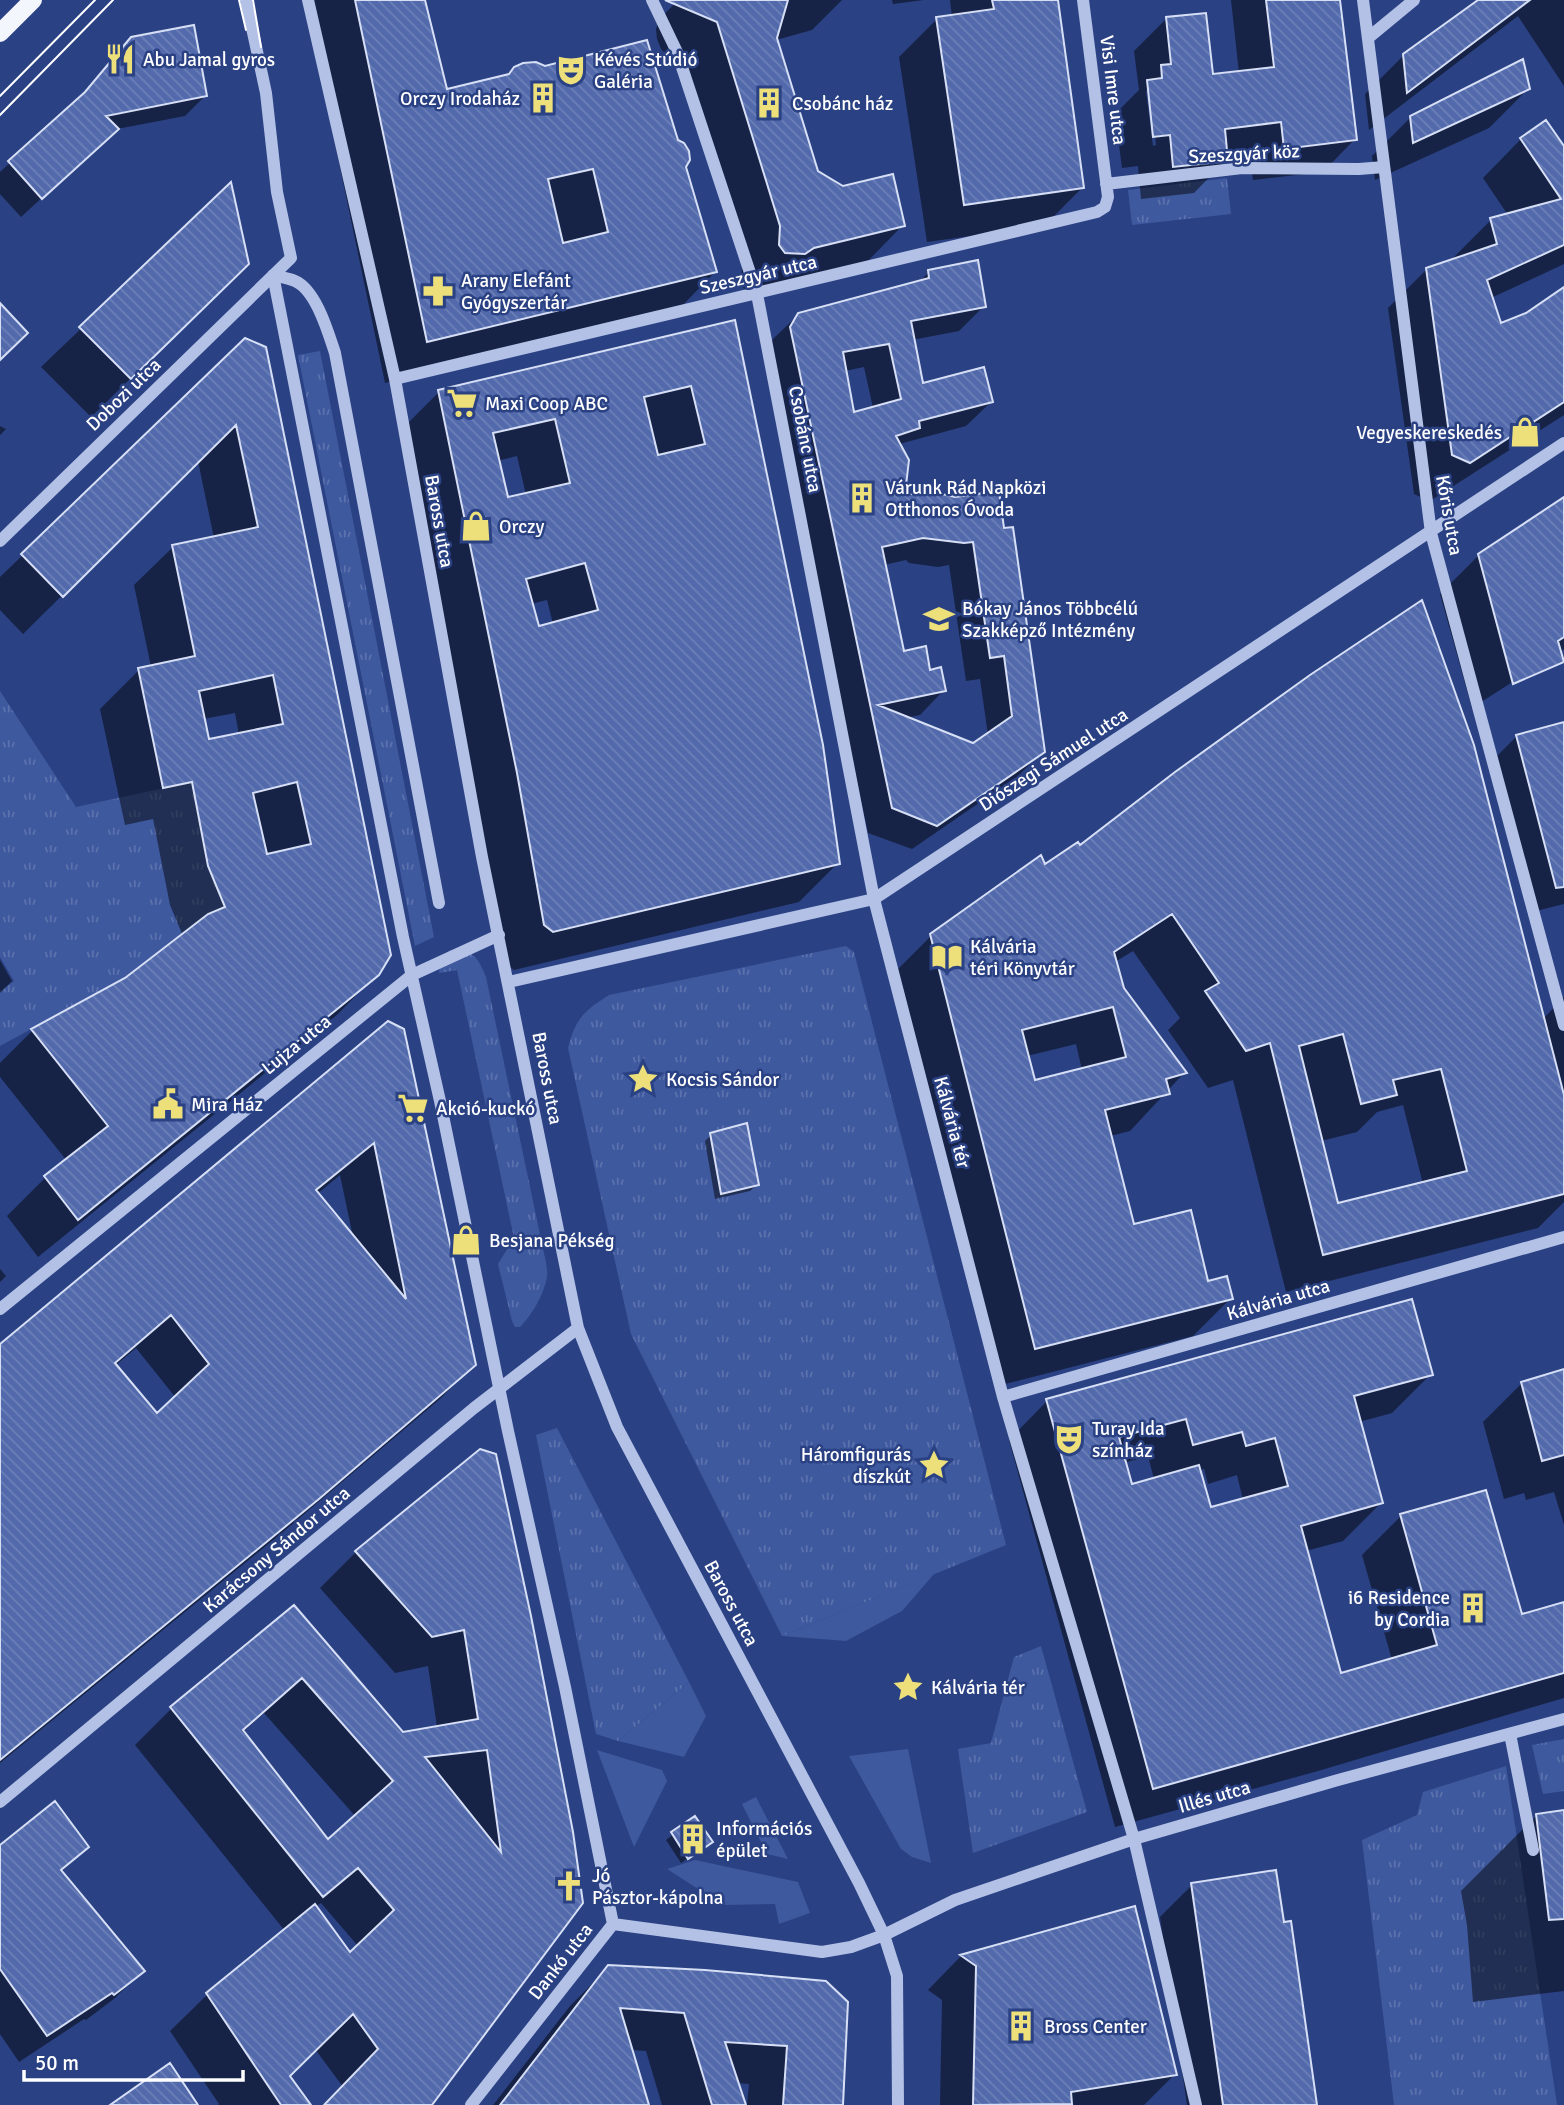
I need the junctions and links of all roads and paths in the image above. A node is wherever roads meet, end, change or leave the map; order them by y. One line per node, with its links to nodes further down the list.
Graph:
1 (33, 0): 8 (main road)
2 (246, 0): 12 (street, Dobozi utca)
3 (309, 0): 14 (street, Baross utca)
4 (652, 0): 13 (street, Csobánc utca)
5 (1083, 0): 11 (street, Visi Imre utca)
6 (1363, 0): 9 (street, Kőris utca)
7 (1414, 0): 9 (street)
8 (0, 33)
9 (1368, 38): 10 (street, Kőris utca)
10 (1384, 167): 11 (street, Szeszgyár köz); 16 (street, Kőris utca)
11 (1106, 184): 13 (street, Szeszgyár utca)
12 (273, 275): 17 (street, Dobozi utca); 19 (street); 21 (street)
13 (757, 293): 14 (street, Szeszgyár utca); 18 (street, Csobánc utca)
14 (395, 379): 20 (street, Baross utca)
15 (1564, 443): 16 (street, Diószegi Sámuel utca)
16 (1431, 533): 18 (street, Diószegi Sámuel utca); 23 (street, Kőris utca)
17 (0, 541)
18 (874, 899): 22 (street, Diószegi Sámuel utca); 28 (street, Kálvária tér)
19 (439, 903)
20 (499, 935): 21 (street, Lujza utca); 22 (street, Baross utca)
21 (412, 975): 25 (street, Lujza utca); 27 (street)
22 (509, 982): 26 (street, Baross utca)
23 (1564, 1025)
24 (1564, 1237): 28 (street, Kálvária utca)
25 (0, 1309)
26 (578, 1328): 27 (street, Karácsony Sándor utca); 35 (street, Baross utca)
27 (499, 1388): 31 (street, Karácsony Sándor utca); 34 (street)
28 (1003, 1397): 32 (street, Kálvária tér)
29 (1564, 1719): 30 (street, Illés utca)
30 (1510, 1734): 32 (street, Illés utca); 33 (street)
31 (0, 1802)
32 (1134, 1839): 35 (street, Illés utca); 38 (street, Kálvária tér)
33 (1533, 1850)
34 (613, 1924): 35 (street, Dankó utca); 36 (street, Dankó utca)
35 (884, 1935): 37 (street, Baross utca)
36 (471, 2105)
37 (898, 2105)
38 (1196, 2105)

